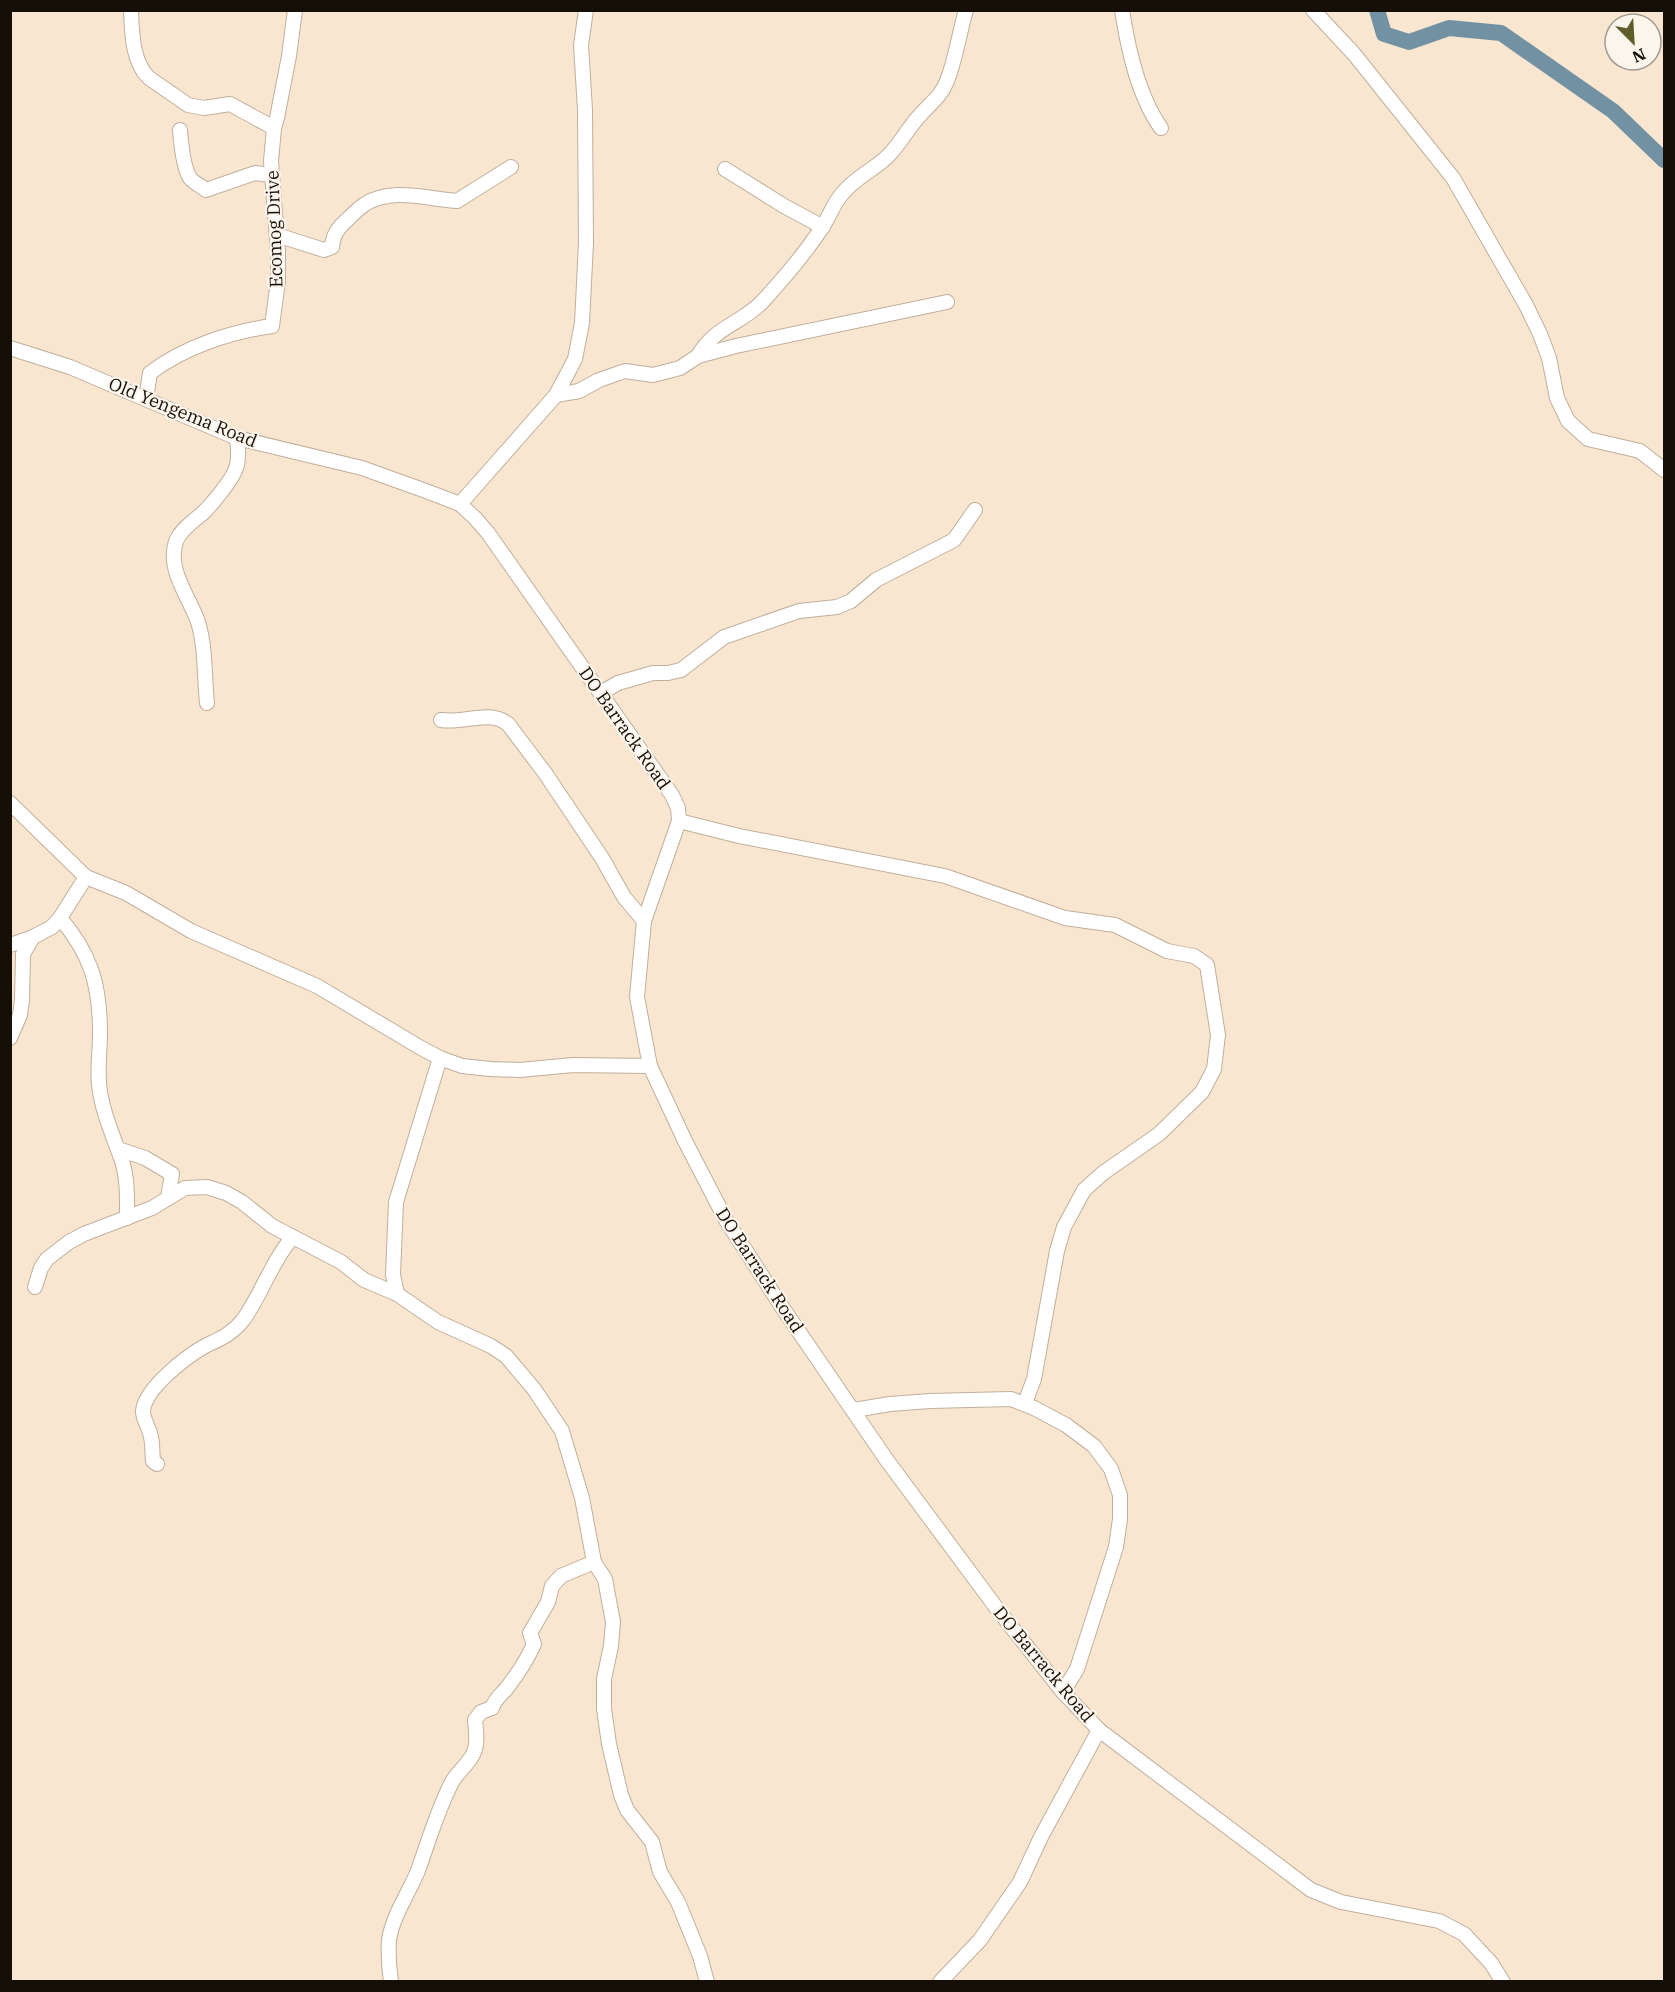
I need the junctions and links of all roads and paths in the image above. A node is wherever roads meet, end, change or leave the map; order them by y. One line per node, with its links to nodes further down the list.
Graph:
1 (131, 10): 7 (street)
2 (294, 10): 7 (street, Ecomog Drive)
3 (586, 10): 18 (street)
4 (966, 10): 13 (street)
5 (1122, 10): 8 (street)
6 (1314, 10): 21 (street)
7 (274, 128): 12 (street, Ecomog Drive)
8 (1161, 128)
9 (180, 130): 12 (street)
10 (512, 167): 14 (street)
11 (725, 169): 13 (street)
12 (271, 175): 14 (street, Ecomog Drive)
13 (823, 227): 17 (street)
14 (277, 235): 19 (street, Ecomog Drive)
15 (947, 302): 17 (street)
16 (10, 348): 19 (street, Old Yengema Road)
17 (698, 356): 18 (street)
18 (556, 395): 22 (street)
19 (146, 399): 20 (street, Old Yengema Road)
20 (237, 438): 22 (street, Old Yengema Road); 25 (street)
21 (1665, 470)
22 (460, 504): 24 (street, DO Barrack Road)
23 (975, 510): 24 (street)
24 (601, 693): 28 (street, DO Barrack Road)
25 (207, 703)
26 (441, 720): 31 (street)
27 (10, 803): 29 (street)
28 (679, 821): 31 (street, DO Barrack Road); 43 (street)
29 (86, 877): 30 (street); 35 (street)
30 (60, 918): 32 (street); 37 (street)
31 (644, 921): 36 (street, DO Barrack Road)
32 (33, 937): 33 (street); 34 (street)
33 (10, 945)
34 (10, 1038)
35 (440, 1058): 36 (street); 42 (street)
36 (650, 1066): 44 (street, DO Barrack Road)
37 (118, 1149): 38 (street); 39 (street)
38 (168, 1198): 39 (street); 40 (street)
39 (127, 1218): 41 (street)
40 (293, 1237): 42 (street); 45 (street)
41 (35, 1287)
42 (397, 1294): 46 (street)
43 (1025, 1403): 44 (street); 47 (street)
44 (854, 1410): 47 (street, DO Barrack Road)
45 (158, 1464)
46 (594, 1562): 49 (street); 50 (street)
47 (1063, 1692): 48 (street, DO Barrack Road)
48 (1099, 1730): 51 (street, DO Barrack Road); 52 (street)
49 (391, 1982)
50 (707, 1982)
51 (940, 1982)
52 (1503, 1982)

